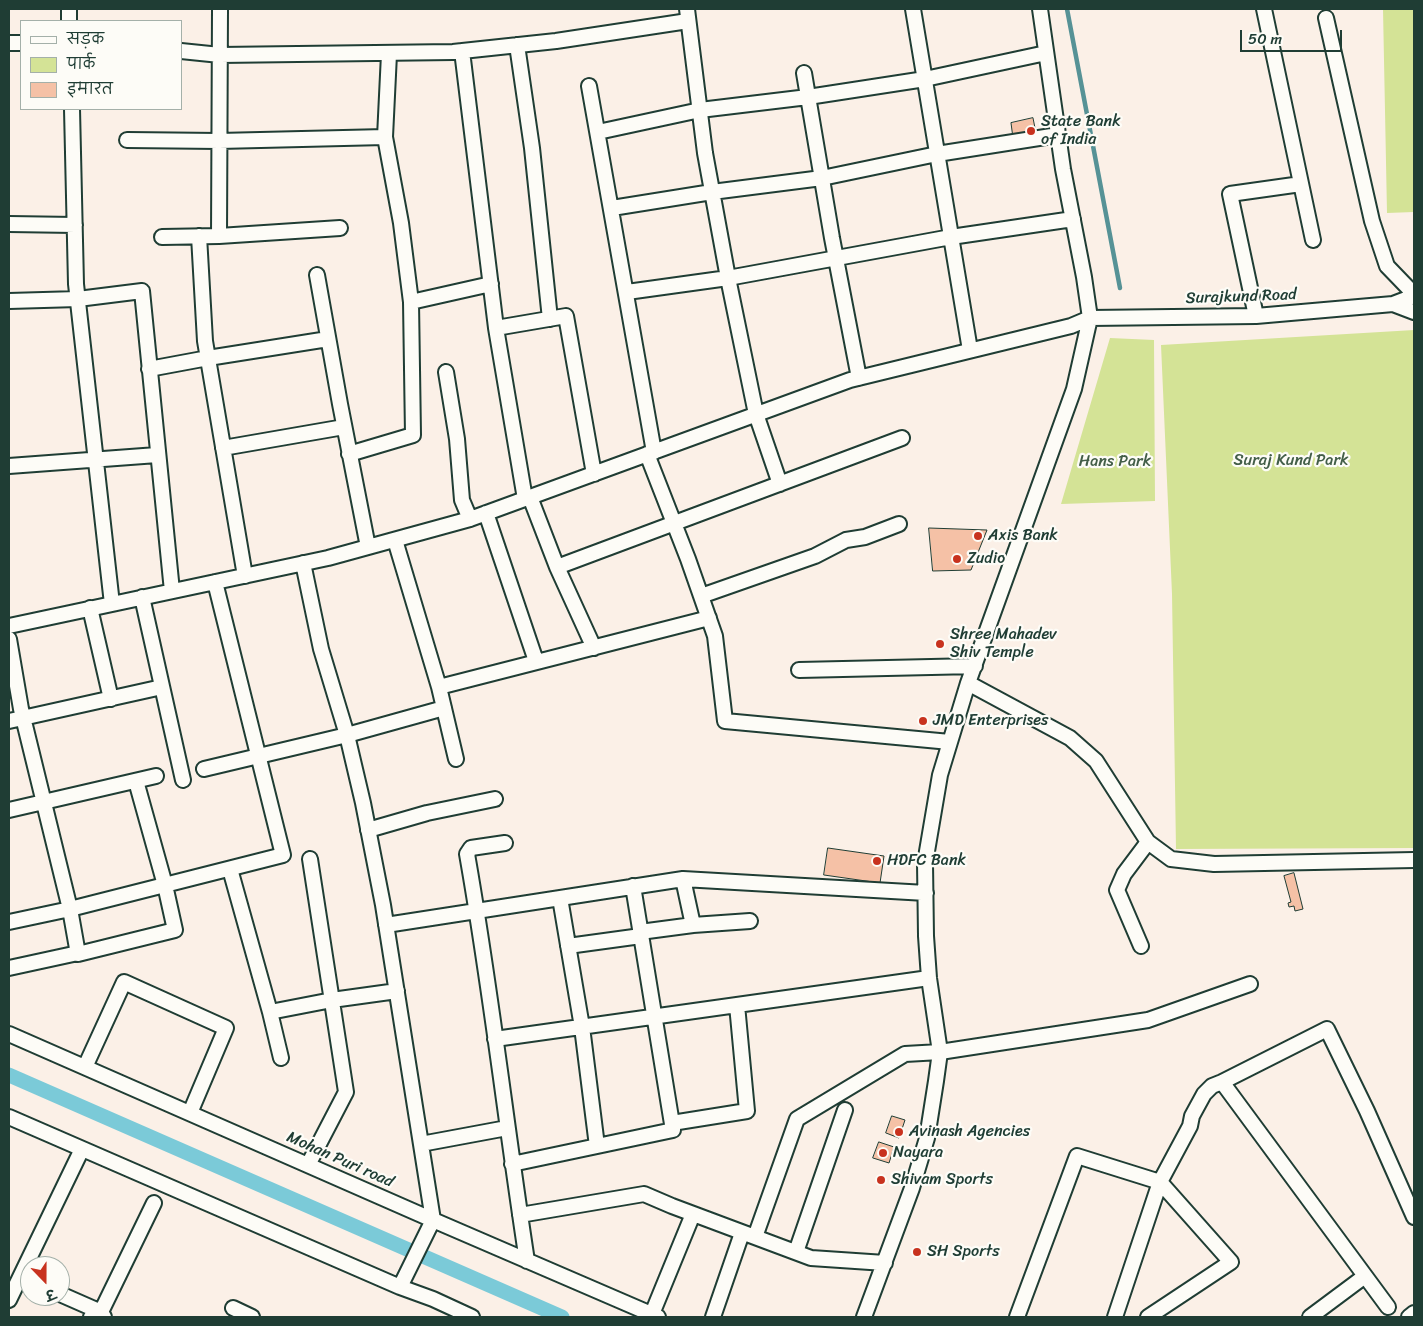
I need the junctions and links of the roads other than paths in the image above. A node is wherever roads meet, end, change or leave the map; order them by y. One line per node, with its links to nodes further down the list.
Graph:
1 (220, 9): 12 (street)
2 (913, 9): 14 (street)
3 (1040, 9): 10 (street)
4 (1264, 9): 26 (street)
5 (688, 15): 7 (street); 18 (street)
6 (1326, 18): 43 (street)
7 (517, 45): 9 (street); 51 (street)
8 (182, 51): 12 (street)
9 (462, 52): 11 (street); 41 (street)
10 (1046, 53): 14 (street); 20 (street)
11 (389, 54): 12 (street); 21 (street)
12 (220, 55): 23 (street)
13 (804, 73): 16 (street)
14 (925, 79): 16 (street); 24 (street)
15 (589, 86): 19 (street)
16 (808, 97): 18 (street); 25 (street)
17 (72, 110): 31 (street)
18 (700, 110): 19 (street); 27 (street)
19 (598, 132): 28 (street)
20 (1058, 135): 24 (street); 29 (street)
21 (386, 137): 23 (street); 46 (street)
22 (127, 140): 23 (street)
23 (219, 141): 34 (street)
24 (937, 154): 25 (street); 36 (street)
25 (822, 178): 27 (street); 38 (street)
26 (1301, 184): 37 (street); 49 (street)
27 (712, 192): 28 (street); 40 (street)
28 (612, 208): 42 (street)
29 (1073, 219): 36 (street); 50 (street)
30 (9, 224): 31 (street)
31 (75, 225): 44 (street)
32 (340, 228): 34 (street)
33 (199, 236): 34 (street); 35 (street); 55 (street)
34 (219, 236)
35 (162, 237)
36 (951, 237): 38 (street); 54 (street)
37 (1313, 240)
38 (836, 258): 40 (street); 58 (street)
39 (317, 275): 53 (street)
40 (728, 278): 42 (street); 59 (street)
41 (491, 284): 46 (street); 52 (street)
42 (627, 292): 63 (street)
43 (1414, 295): 47 (street)
44 (78, 299): 45 (street); 56 (street); 66 (street)
45 (9, 301)
46 (411, 302): 64 (street)
47 (1393, 304): 48 (street); 49 (street, Surajkund Road)
48 (1414, 312)
49 (1256, 316): 50 (street, Surajkund Road)
50 (1090, 318): 54 (street); 91 (street)
51 (550, 319): 52 (street); 68 (street)
52 (496, 328): 70 (street)
53 (328, 339): 55 (street); 60 (street)
54 (970, 350): 58 (street)
55 (208, 358): 56 (street); 62 (street)
56 (150, 369): 65 (street)
57 (446, 372): 72 (street)
58 (859, 378): 59 (street)
59 (756, 414): 63 (street); 69 (street)
60 (344, 426): 62 (street); 64 (street)
61 (902, 438): 69 (street)
62 (223, 448): 79 (street)
63 (651, 453): 68 (street); 73 (street)
64 (350, 454): 76 (street)
65 (157, 455): 66 (street); 81 (street)
66 (96, 460): 67 (street); 84 (street)
67 (9, 466)
68 (594, 474): 70 (street)
69 (780, 484): 73 (street)
70 (528, 498): 71 (street); 78 (street)
71 (486, 513): 72 (street); 90 (street)
72 (470, 519): 75 (street)
73 (674, 523): 78 (street); 82 (street)
74 (899, 524): 82 (street)
75 (395, 540): 76 (street); 95 (street)
76 (368, 547): 77 (street)
77 (303, 563): 79 (street); 100 (street)
78 (557, 567): 89 (street)
79 (244, 576): 80 (street)
80 (214, 582): 81 (street); 102 (street)
81 (172, 591): 83 (street)
82 (701, 596): 86 (street)
83 (142, 597): 84 (street); 94 (street)
84 (112, 604): 85 (street)
85 (90, 608): 87 (street); 96 (street)
86 (709, 618): 89 (street); 101 (street)
87 (9, 626)
88 (9, 639): 98 (street)
89 (594, 648): 90 (street)
90 (536, 661): 95 (street)
91 (975, 666): 92 (street); 93 (street)
92 (799, 670)
93 (968, 682): 101 (street); 112 (street)
94 (162, 687): 96 (street); 106 (street)
95 (439, 687): 97 (street)
96 (111, 699): 98 (street)
97 (444, 708): 100 (street); 103 (street)
98 (24, 718): 99 (street); 109 (street)
99 (9, 721)
100 (346, 735): 102 (street); 111 (street)
101 (950, 742): 120 (street)
102 (259, 756): 104 (street); 116 (street)
103 (456, 759)
104 (204, 769)
105 (156, 776): 107 (street)
106 (183, 780)
107 (136, 781): 109 (street); 118 (street)
108 (496, 800): 111 (street)
109 (44, 802): 110 (street); 122 (street)
110 (9, 810)
111 (368, 830): 126 (street)
112 (1148, 842): 115 (street); 130 (street)
113 (504, 843): 123 (street)
114 (310, 859): 136 (street)
115 (1414, 860)
116 (230, 868): 118 (street); 138 (street)
117 (683, 879): 119 (street); 120 (street); 127 (street)
118 (164, 884): 122 (street); 131 (street)
119 (633, 886): 121 (street); 128 (street)
120 (926, 893): 133 (street)
121 (560, 898): 123 (street); 129 (street)
122 (70, 909): 125 (street); 131 (street)
123 (477, 910): 126 (street); 142 (street)
124 (750, 920): 127 (street)
125 (9, 922)
126 (386, 925): 135 (street)
127 (693, 925): 128 (street)
128 (640, 934): 129 (street); 139 (street)
129 (568, 946): 140 (street)
130 (1141, 946)
131 (78, 953): 132 (street)
132 (9, 968)
133 (929, 978): 137 (street); 143 (street)
134 (1250, 984): 143 (street)
135 (397, 991): 136 (street); 152 (street)
136 (332, 1000): 138 (street); 156 (street)
137 (737, 1005): 139 (street); 150 (street)
138 (270, 1012): 144 (street)
139 (654, 1016): 140 (street); 150 (street)
140 (582, 1027): 142 (street); 153 (street)
141 (9, 1034): 145 (street, Mohan Puri road)
142 (496, 1040): 151 (street)
143 (940, 1052): 163 (street); 167 (street)
144 (282, 1058)
145 (85, 1067): 148 (street, Mohan Puri road); 148 (street)
146 (1222, 1082): 157 (street); 161 (street); 168 (street)
147 (845, 1110): 164 (street)
148 (190, 1114): 156 (street, Mohan Puri road)
149 (9, 1117): 154 (street)
150 (672, 1124): 153 (street)
151 (507, 1128): 152 (street); 155 (street)
152 (421, 1144): 162 (street)
153 (596, 1146): 155 (street)
154 (82, 1149): 165 (street); 170 (street)
155 (512, 1164): 160 (street)
156 (308, 1165): 162 (street, Mohan Puri road)
157 (1160, 1182): 182 (street); 183 (street); 184 (street)
158 (154, 1203): 176 (street)
159 (693, 1214): 160 (street); 163 (street); 177 (street)
160 (520, 1215): 166 (street)
161 (1414, 1218)
162 (433, 1220): 166 (street, Mohan Puri road); 170 (street)
163 (748, 1235): 164 (street); 180 (street)
164 (796, 1252): 167 (street)
165 (35, 1256)
166 (527, 1261): 177 (street, Mohan Puri road)
167 (885, 1263): 181 (street)
168 (1365, 1276): 173 (street); 185 (street)
169 (20, 1285): 172 (street)
170 (400, 1287): 179 (street)
171 (70, 1299): 176 (street)
172 (9, 1300)
173 (1388, 1307)
174 (233, 1308): 178 (street)
175 (1414, 1313): 186 (street)
176 (99, 1315)
177 (655, 1316)
178 (252, 1317)
179 (472, 1317)
180 (713, 1317)
181 (864, 1317)
182 (1016, 1317)
183 (1115, 1317)
184 (1148, 1317)
185 (1310, 1317)
186 (1409, 1317)

